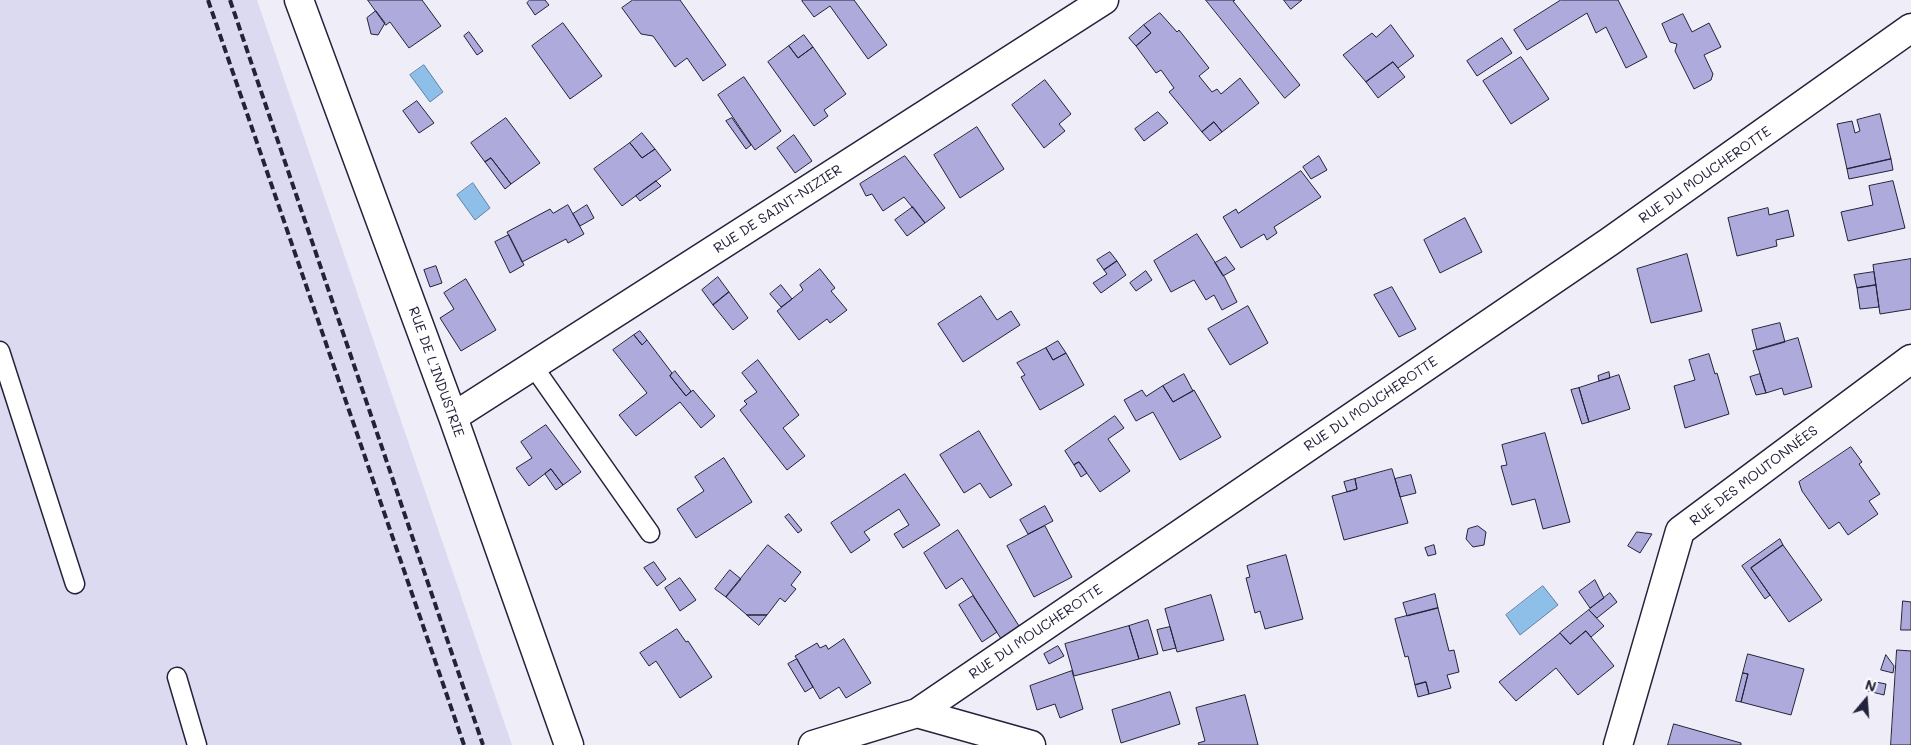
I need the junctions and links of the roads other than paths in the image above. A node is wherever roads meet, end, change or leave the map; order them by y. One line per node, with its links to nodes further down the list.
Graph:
1 (299, 0): 7 (street, RUE DE L'INDUSTRIE)
2 (1104, 0): 6 (street, RUE DE SAINT-NIZIER)
3 (1911, 28): 11 (street, RUE DU MOUCHEROTTE)
4 (0, 351): 9 (lane)
5 (1911, 359): 16 (street, RUE DES MOUTONNÉES)
6 (533, 366): 7 (street, RUE DE SAINT-NIZIER); 8 (lane)
7 (453, 417): 13 (street, RUE DE L'INDUSTRIE)
8 (650, 533)
9 (75, 584)
10 (177, 677): 12 (lane)
11 (918, 714): 14 (street, RUE DU MOUCHEROTTE); 15 (street)
12 (197, 745)
13 (569, 745)
14 (813, 745)
15 (1031, 745)
16 (1618, 745)

